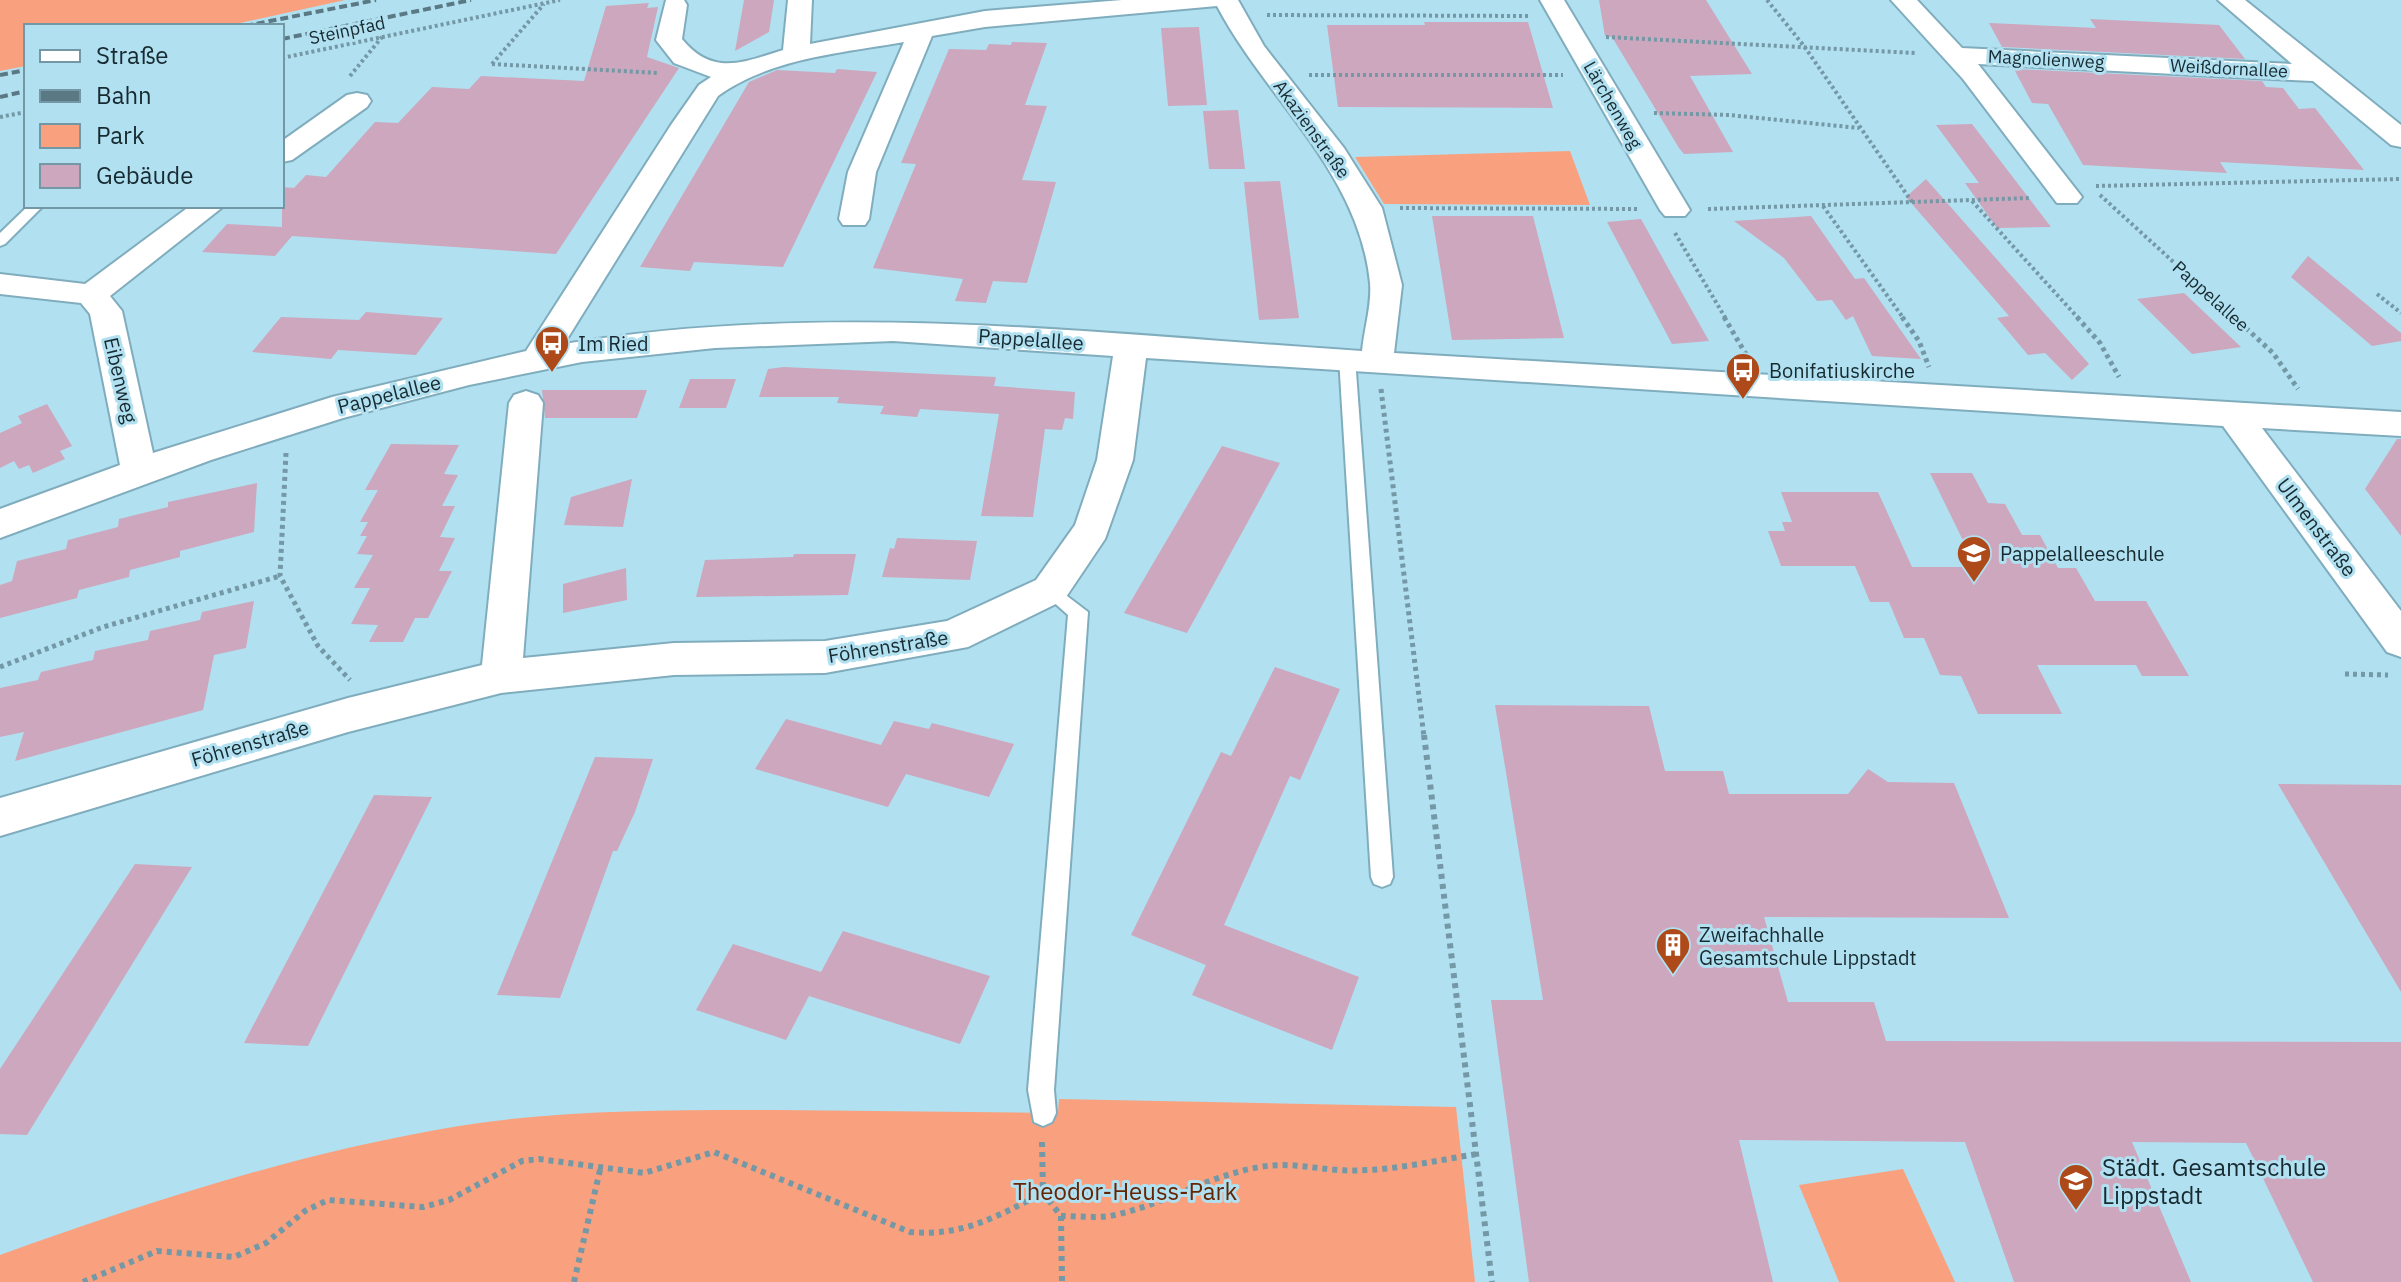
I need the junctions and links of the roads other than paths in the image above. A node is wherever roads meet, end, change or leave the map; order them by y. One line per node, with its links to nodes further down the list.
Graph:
1 (800, 0): 9 (street)
2 (1210, 0): 8 (street)
3 (1903, 0): 10 (street, Magnolienweg)
4 (2230, 0): 12 (street, Weißdornallee)
5 (675, 5): 13 (street)
6 (1230, 8): 26 (street, Akazienstraße)
7 (1562, 17): 20 (street, Lärchenweg)
8 (922, 30): 9 (street); 21 (street)
9 (796, 54): 13 (street)
10 (1955, 55): 11 (street, Magnolienweg); 17 (street, Magnolienweg)
11 (2138, 64): 12 (street, Weißdornallee)
12 (2320, 73): 15 (street, Weißdornallee)
13 (719, 83): 27 (street)
14 (357, 101): 16 (street)
15 (2401, 139)
16 (284, 153)
17 (2079, 192)
18 (34, 208): 22 (lane)
19 (206, 208): 24 (street)
20 (1675, 210)
21 (854, 219)
22 (0, 241)
23 (0, 284): 24 (street)
24 (91, 295): 31 (street, Eibenweg)
25 (1131, 345): 26 (street, Pappelallee); 27 (street, Pappelallee); 33 (street, Föhrenstraße)
26 (1362, 359): 29 (street, Pappelallee); 37 (lane)
27 (537, 360): 31 (street, Pappelallee)
28 (526, 403): 35 (street)
29 (2232, 413): 30 (street, Pappelallee); 34 (street, Ulmenstraße)
30 (2401, 424)
31 (139, 469): 32 (street, Pappelallee)
32 (0, 524)
33 (1050, 590): 35 (street, Föhrenstraße); 38 (lane)
34 (2401, 641)
35 (501, 677): 36 (street, Föhrenstraße)
36 (0, 817)
37 (1382, 877)
38 (1043, 1113)

